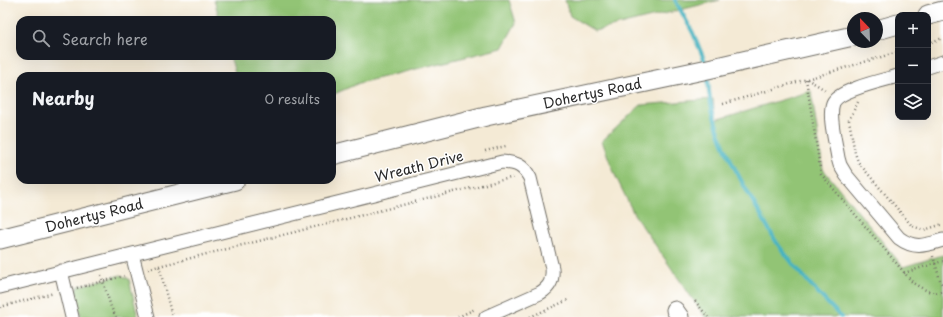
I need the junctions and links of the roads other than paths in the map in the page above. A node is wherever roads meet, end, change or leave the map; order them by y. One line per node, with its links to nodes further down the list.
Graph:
1 (943, 11): 2 (main road)
2 (931, 14)
3 (895, 25): 4 (main road)
4 (883, 28)
5 (847, 37): 9 (main road, Dohertys Road)
6 (943, 62): 7 (street)
7 (931, 66)
8 (895, 77): 14 (street)
9 (336, 154)
10 (220, 184): 11 (main road, Dohertys Road)
11 (189, 192): 12 (main road, Dohertys Road); 13 (main road, Dohertys Road)
12 (0, 230)
13 (0, 239)
14 (943, 240)
15 (132, 254): 16 (street, Wreath Drive); 18 (street, Wreath Drive); 20 (street)
16 (61, 271): 17 (street, Wreath Drive); 19 (street)
17 (0, 287)
18 (482, 312)
19 (72, 317)
20 (148, 317)

